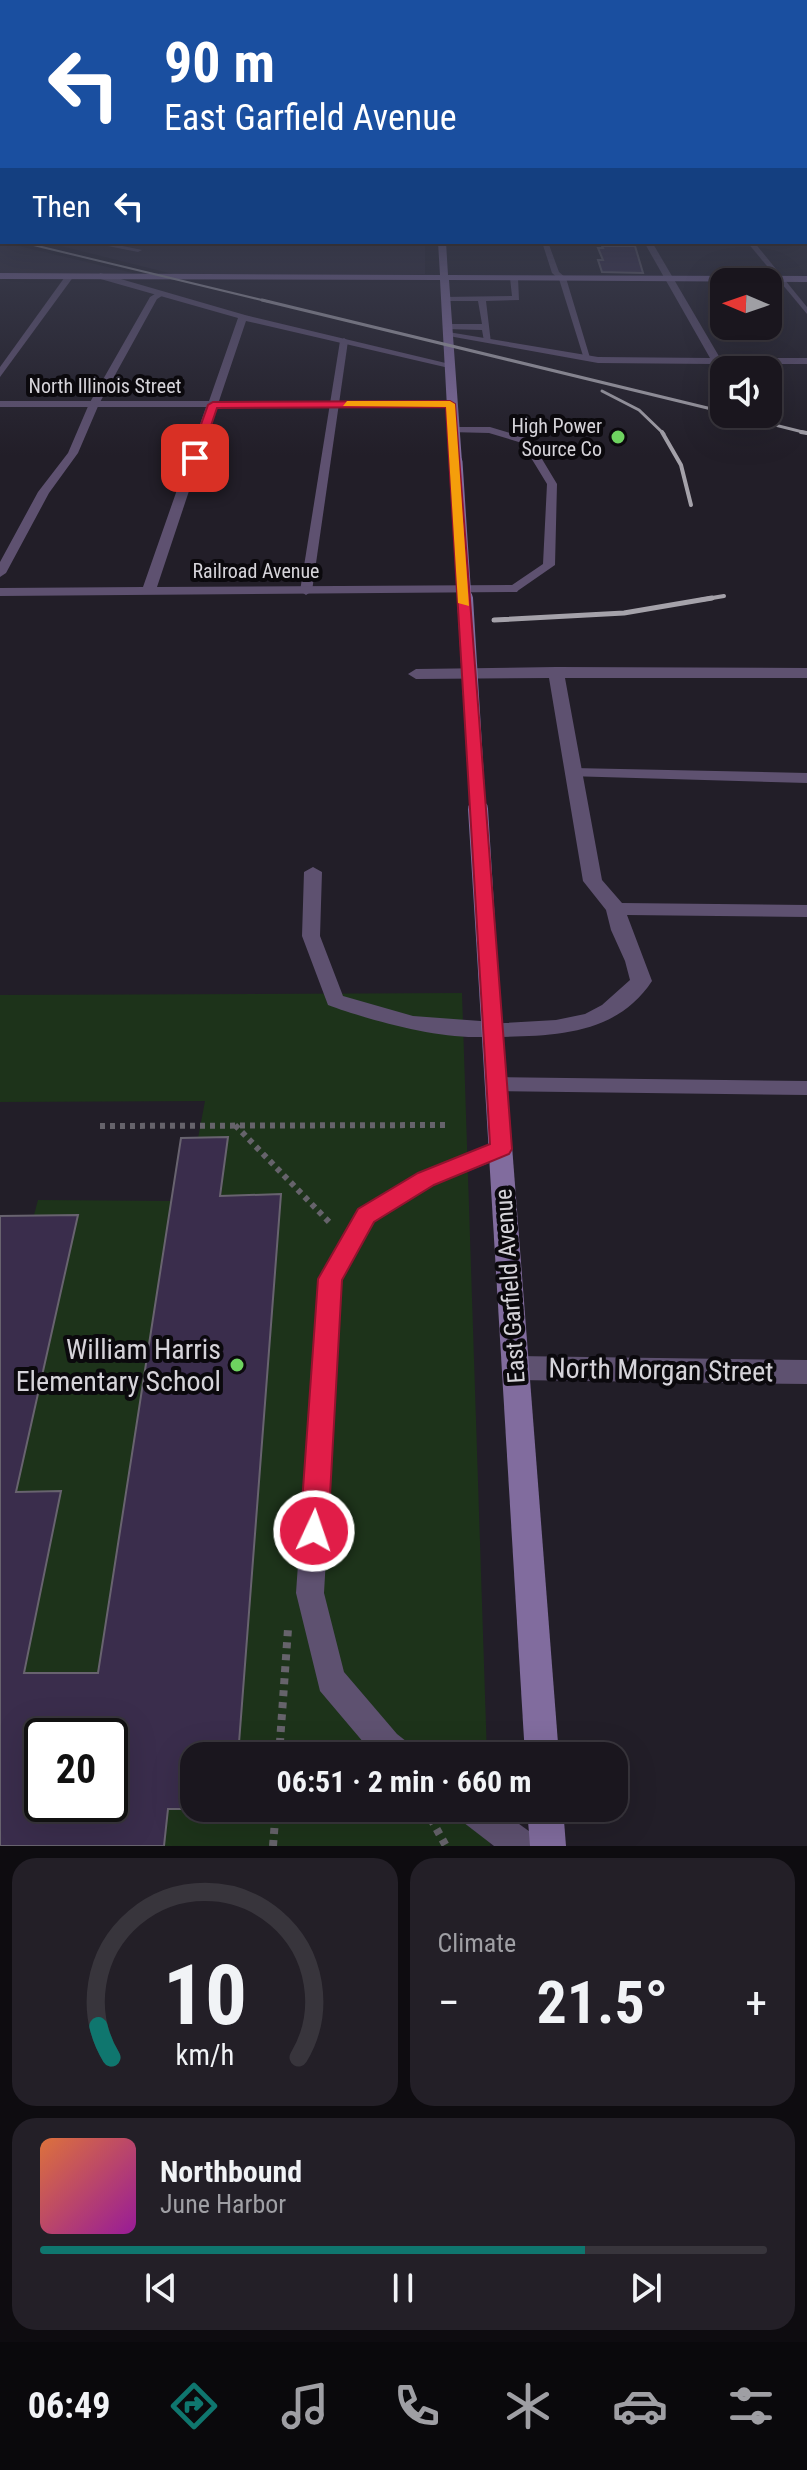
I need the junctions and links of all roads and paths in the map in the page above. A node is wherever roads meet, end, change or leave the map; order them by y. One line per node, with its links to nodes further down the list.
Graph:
1 (64, 284): 23 (street)
2 (128, 284): 8 (street)
3 (445, 284): 10 (street, East Garfield Avenue)
4 (515, 284): 9 (lane)
5 (564, 284): 18 (lane)
6 (672, 284): 17 (street)
7 (785, 284): 11 (lane)
8 (161, 294): 12 (street); 25 (lane)
9 (482, 298): 10 (lane); 13 (lane)
10 (446, 299): 14 (street, East Garfield Avenue)
11 (807, 312)
12 (243, 317): 15 (street); 28 (street)
13 (486, 327): 14 (lane); 16 (lane)
14 (448, 331): 16 (street); 22 (street, East Garfield Avenue)
15 (344, 341): 22 (street); 26 (lane)
16 (488, 341): 18 (street)
17 (715, 356)
18 (588, 359): 19 (street)
19 (710, 361)
20 (782, 361): 21 (street)
21 (807, 361)
22 (449, 365): 27 (street, East Garfield Avenue)
23 (0, 374)
24 (0, 404): 25 (street, North Illinois Street)
25 (94, 404): 28 (street, North Illinois Street); 30 (lane)
26 (333, 404): 27 (street, North Illinois Street); 28 (street, North Illinois Street); 32 (lane)
27 (450, 404): 29 (street, East Garfield Avenue)
28 (213, 405): 34 (street)
29 (453, 430): 31 (lane); 43 (street, East Garfield Avenue, bridge)
30 (0, 573)
31 (512, 589): 32 (street, Railroad Avenue)
32 (306, 591): 34 (street, Railroad Avenue)
33 (0, 592): 34 (street, Railroad Avenue)
34 (148, 592)
35 (556, 672): 36 (street); 37 (street); 38 (street)
36 (807, 673)
37 (416, 674)
38 (573, 773): 39 (lane); 41 (street)
39 (807, 778)
40 (313, 872): 43 (lane)
41 (616, 909): 42 (street); 43 (street)
42 (807, 911)
43 (494, 1029): 44 (street, East Garfield Avenue)
44 (497, 1084): 45 (lane); 49 (street, East Garfield Avenue)
45 (807, 1088)
46 (235, 1125): 47 (path); 48 (path); 50 (path)
47 (448, 1125)
48 (100, 1126)
49 (501, 1149): 51 (street, East Garfield Avenue); 53 (lane)
50 (331, 1224)
51 (516, 1368): 52 (street, North Morgan Street); 54 (street, East Garfield Avenue)
52 (807, 1372)
53 (383, 1742)
54 (541, 1742)
55 (275, 1822): 59 (path)
56 (433, 1822): 60 (path)
57 (489, 1822): 61 (lane)
58 (546, 1822): 62 (street)
59 (273, 1846)
60 (446, 1846)
61 (521, 1846)
62 (548, 1846)

